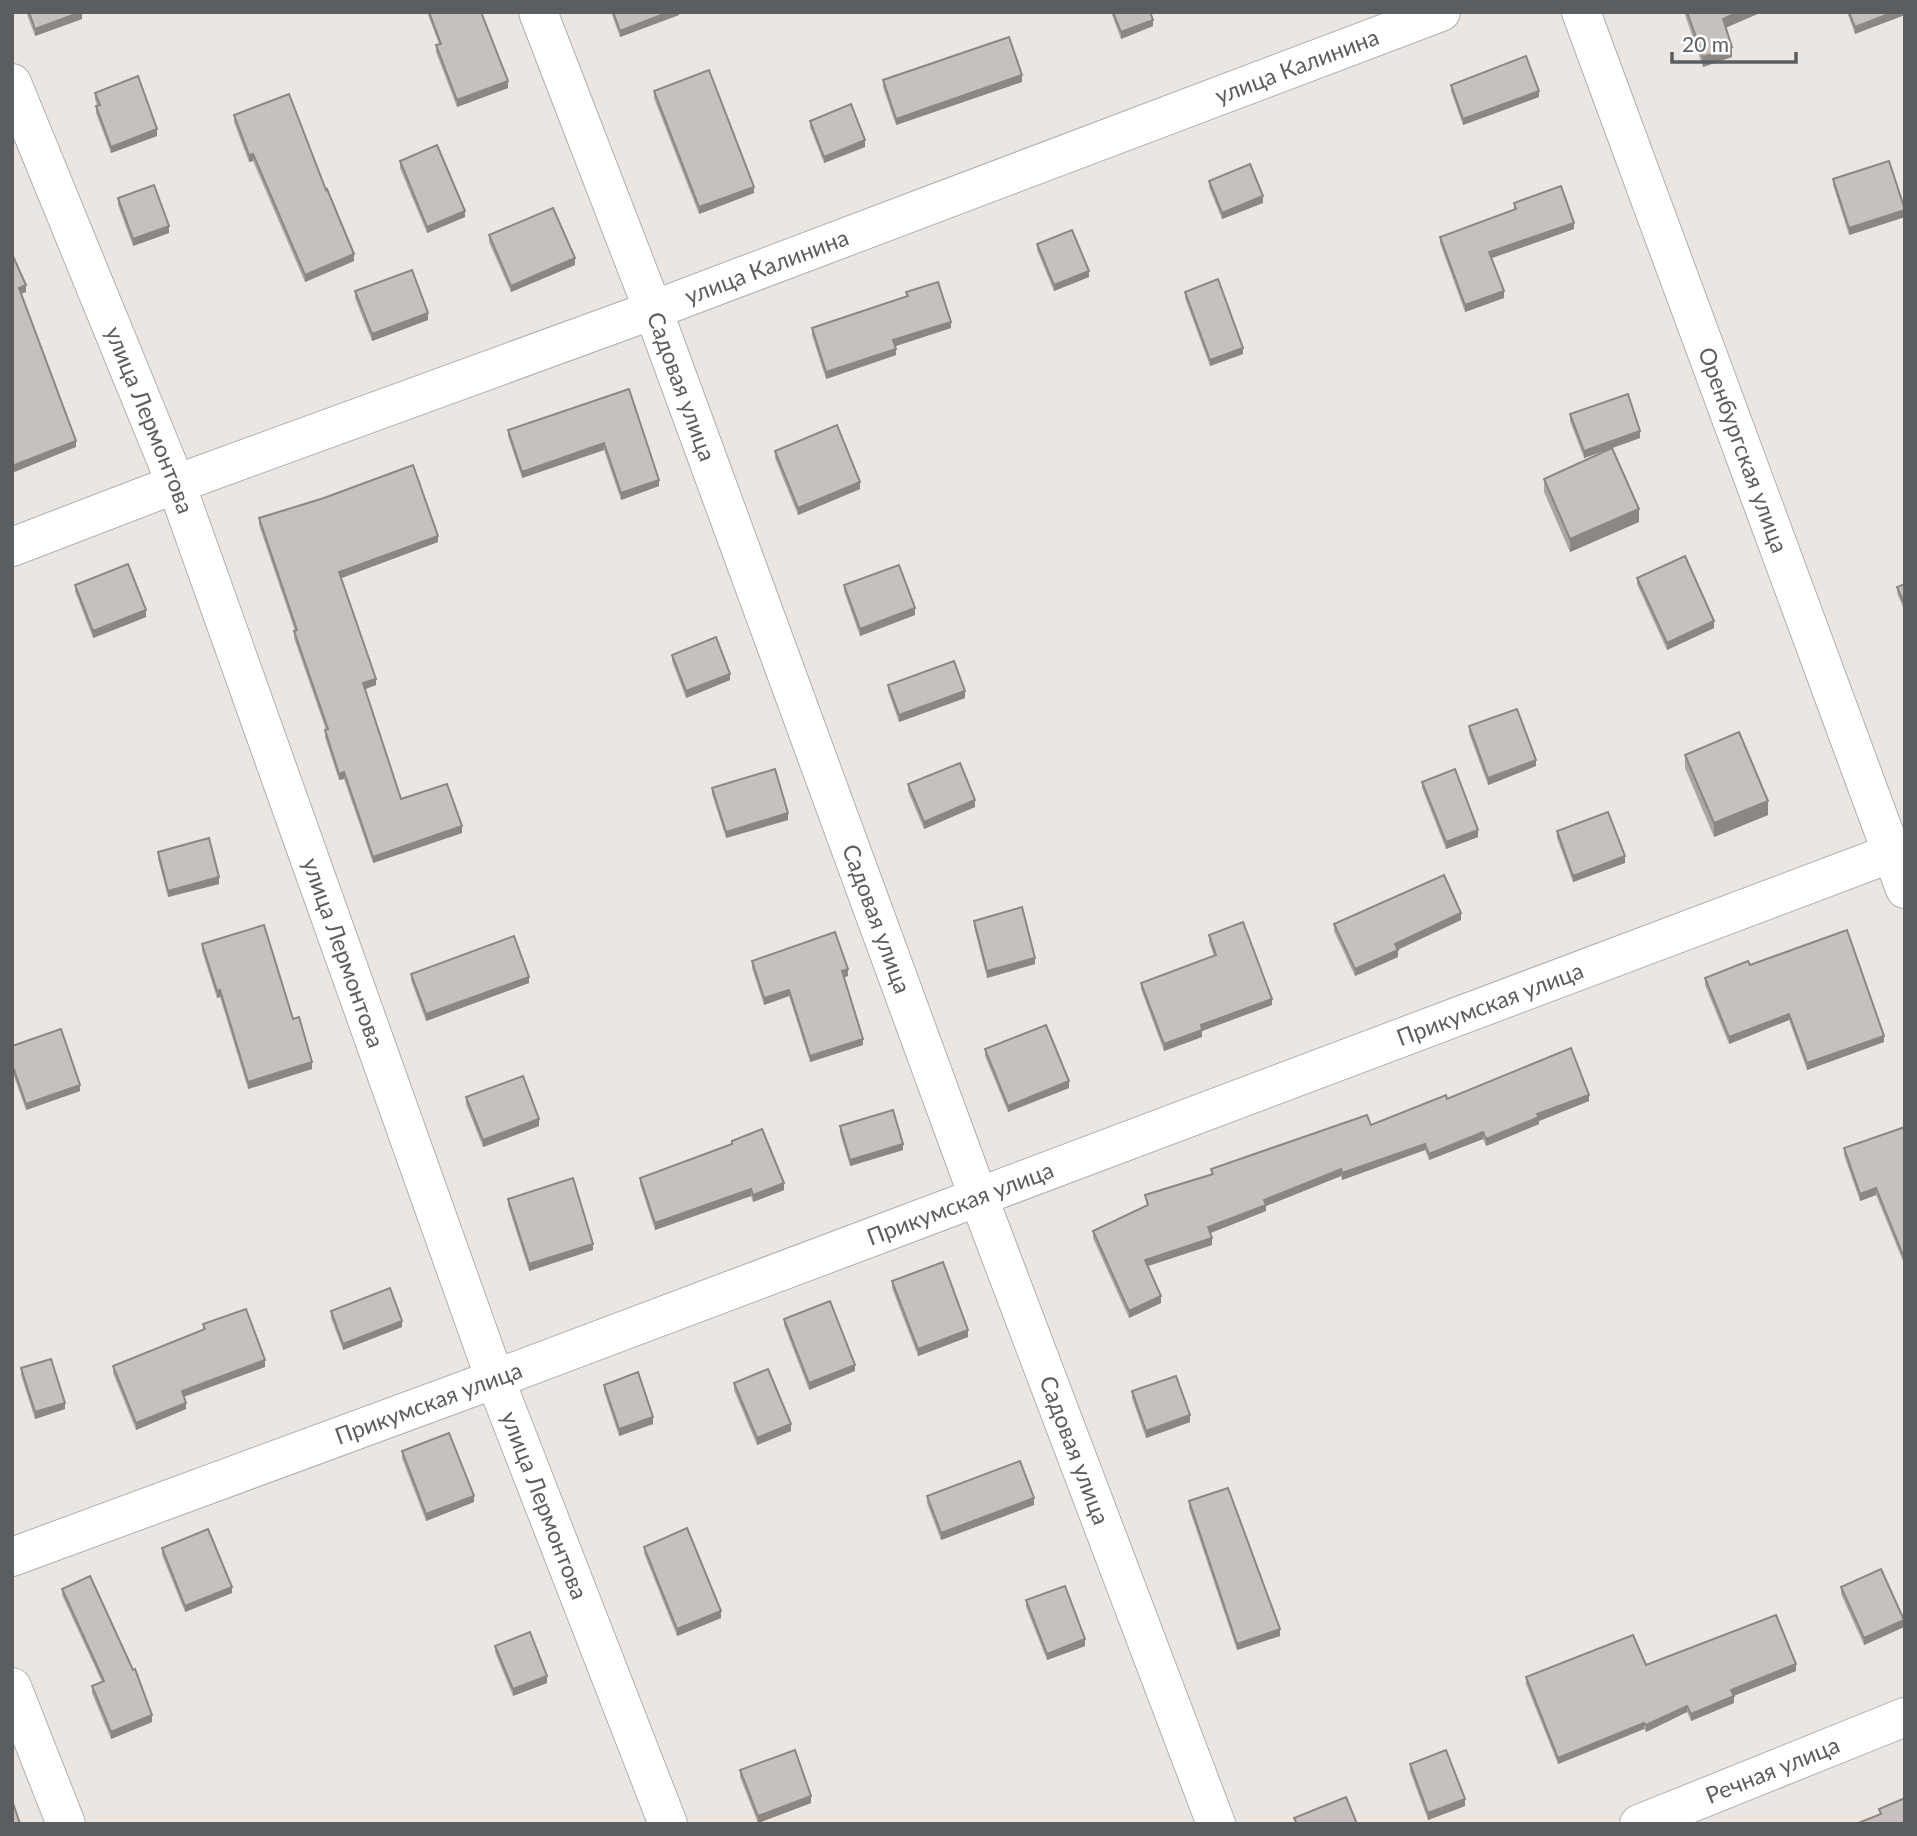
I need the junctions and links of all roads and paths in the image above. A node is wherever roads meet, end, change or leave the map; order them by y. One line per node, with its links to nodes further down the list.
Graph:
1 (538, 12): 5 (street, Садовая улица)
2 (1441, 12): 5 (street, улица Калинина)
3 (1581, 12): 8 (street, Оренбургская улица)
4 (12, 83): 6 (street, улица Лермонтова)
5 (653, 310): 6 (street, улица Калинина); 10 (street, Садовая улица)
6 (176, 484): 7 (street, улица Калинина); 11 (street, улица Лермонтова)
7 (12, 547)
8 (1898, 851): 9 (street, Оренбургская улица); 10 (street, Прикумская улица)
9 (1905, 889)
10 (978, 1196): 11 (street, Прикумская улица); 17 (street, Садовая улица)
11 (495, 1379): 12 (street, Прикумская улица); 16 (street, улица Лермонтова)
12 (12, 1557)
13 (12, 1687): 15 (street)
14 (1905, 1717): 18 (street, Речная улица)
15 (66, 1824)
16 (668, 1824)
17 (1216, 1824)
18 (1640, 1824)

